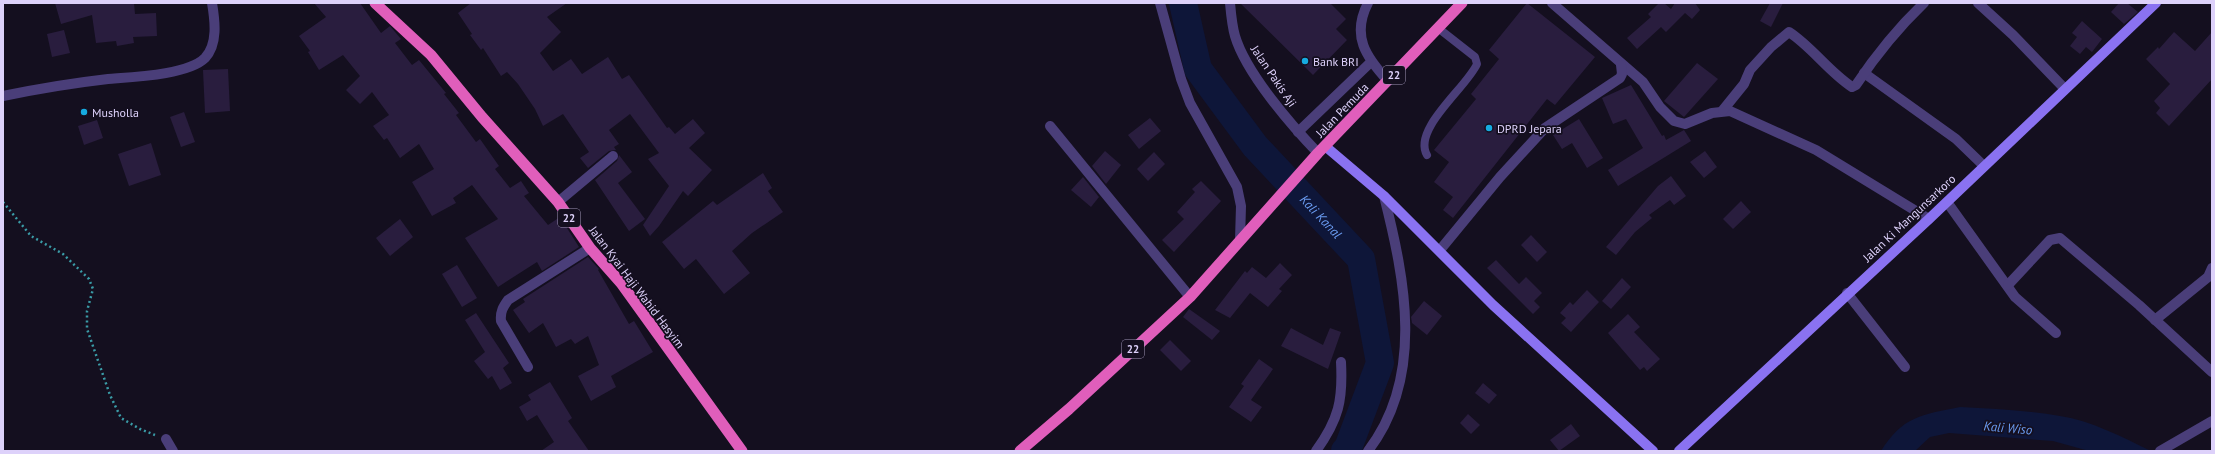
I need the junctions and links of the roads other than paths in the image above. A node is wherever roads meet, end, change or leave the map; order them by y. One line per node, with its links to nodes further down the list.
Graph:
1 (212, 3): 17 (street)
2 (375, 3): 26 (highway, Jalan Kyai Haji Wahid Hasyim / 22)
3 (1160, 3): 29 (street)
4 (1230, 3): 20 (street, Jalan Pakis Aji)
5 (1368, 3): 12 (street)
6 (1460, 3): 11 (highway, Jalan Pemuda / 22)
7 (1552, 3): 13 (street)
8 (1924, 3): 14 (street)
9 (1978, 3): 16 (street)
10 (2156, 3): 16 (main road, Jalan Ki Mangunsarkoro)
11 (1438, 28): 15 (highway, Jalan Pemuda / 22); 22 (lane)
12 (1370, 62): 15 (street); 20 (street)
13 (1621, 65): 18 (street); 31 (street)
14 (1864, 73): 18 (street); 24 (street)
15 (1388, 81): 21 (highway, Jalan Pemuda / 22)
16 (2064, 88): 24 (main road, Jalan Ki Mangunsarkoro)
17 (3, 96)
18 (1723, 110): 28 (street)
19 (1050, 126): 35 (street)
20 (1298, 132): 21 (street, Jalan Pakis Aji)
21 (1321, 149): 25 (main road); 29 (highway, Jalan Pemuda / 22)
22 (1427, 155)
23 (613, 156): 26 (street)
24 (1984, 166): 27 (main road, Jalan Ki Mangunsarkoro)
25 (1384, 196): 31 (main road); 48 (street)
26 (558, 202): 30 (highway, Jalan Kyai Haji Wahid Hasyim / 22)
27 (1947, 202): 28 (main road, Jalan Ki Mangunsarkoro); 33 (street)
28 (1929, 219): 34 (main road, Jalan Ki Mangunsarkoro)
29 (1240, 240): 35 (highway, 22)
30 (590, 248): 39 (street); 45 (highway, Jalan Kyai Haji Wahid Hasyim / 22)
31 (1440, 250): 49 (main road)
32 (2212, 268): 36 (street)
33 (2008, 285): 36 (street); 37 (street)
34 (1847, 293): 40 (street); 50 (main road, Jalan Ki Mangunsarkoro)
35 (1190, 297): 46 (highway, 22)
36 (2155, 320): 41 (street)
37 (2056, 333)
38 (1341, 362): 47 (street)
39 (528, 367)
40 (1905, 367)
41 (2212, 372)
42 (2212, 421): 51 (street)
43 (166, 439): 44 (street)
44 (173, 451)
45 (742, 451)
46 (1020, 451)
47 (1316, 451)
48 (1368, 451)
49 (1653, 451)
50 (1679, 451)
51 (2160, 451)

